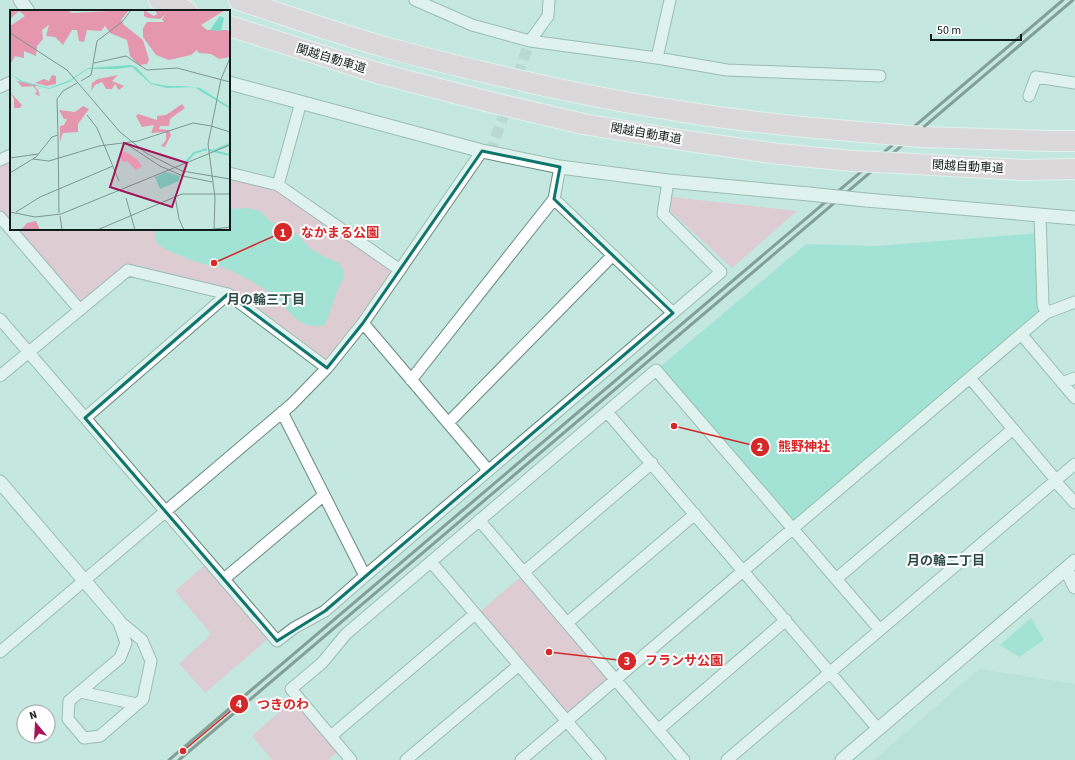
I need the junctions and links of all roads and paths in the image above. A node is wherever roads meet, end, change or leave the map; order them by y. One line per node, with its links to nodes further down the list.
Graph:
1 (20, 0): 7 (street)
2 (159, 0): 8 (highway)
3 (239, 0): 19 (highway, bridge)
4 (415, 0): 10 (street)
5 (549, 0): 10 (street)
6 (670, 0): 11 (street)
7 (27, 10)
8 (184, 10)
9 (230, 26): 24 (highway, 関越自動車道, bridge)
10 (530, 41): 11 (street)
11 (657, 58): 12 (street)
12 (880, 76)
13 (10, 82): 16 (street)
14 (230, 83): 18 (street)
15 (1075, 83): 17 (street)
16 (0, 87)
17 (1029, 96)
18 (301, 102): 20 (street); 27 (street)
19 (1075, 141)
20 (482, 151): 23 (street); 35 (street)
21 (10, 155): 22 (street)
22 (0, 160)
23 (560, 166): 26 (street); 28 (street)
24 (1075, 169)
25 (230, 173): 27 (street)
26 (668, 181): 29 (street, bridge); 39 (street)
27 (278, 185): 35 (street)
28 (554, 199): 34 (street); 49 (street)
29 (1040, 215): 31 (street); 40 (street)
30 (0, 217): 32 (street)
31 (1075, 218)
32 (10, 229)
33 (11, 230): 38 (street)
34 (613, 256): 39 (street); 55 (street)
35 (400, 270): 42 (street)
36 (228, 294): 38 (street); 45 (street); 54 (street)
37 (1075, 302): 40 (street)
38 (80, 310): 44 (street)
39 (672, 313): 59 (street)
40 (1046, 313): 43 (street)
41 (0, 319): 44 (street)
42 (363, 323): 45 (street); 49 (street)
43 (1021, 334): 47 (street); 50 (street)
44 (29, 352): 46 (street); 54 (street)
45 (327, 368): 52 (street)
46 (0, 376)
47 (970, 378): 56 (street); 67 (street)
48 (1075, 378): 50 (street)
49 (411, 380): 55 (street)
50 (1062, 383): 51 (street)
51 (1075, 398)
52 (282, 412): 62 (street); 64 (street)
53 (608, 412): 57 (street); 66 (street); 67 (street)
54 (85, 418): 64 (street)
55 (448, 423): 59 (street)
56 (1013, 429): 60 (street); 73 (street)
57 (652, 463): 65 (street); 71 (street)
58 (1075, 464): 60 (street)
59 (488, 470): 72 (street)
60 (1056, 480): 63 (street); 81 (street)
61 (0, 482): 74 (street)
62 (324, 495): 72 (street); 75 (street)
63 (1075, 503)
64 (166, 511): 74 (street); 75 (street)
65 (695, 514): 70 (street); 80 (street)
66 (480, 520): 68 (street); 71 (street)
67 (793, 529): 70 (street); 73 (street)
68 (431, 562): 77 (street); 91 (street)
69 (1070, 565): 76 (street); 89 (street)
70 (743, 571): 79 (street); 85 (street)
71 (524, 572): 80 (street)
72 (364, 576): 75 (street)
73 (836, 579): 81 (street)
74 (84, 580): 78 (street); 82 (street)
75 (224, 580)
76 (1075, 588)
77 (475, 614): 83 (street); 91 (street)
78 (118, 620): 86 (street); 87 (street)
79 (786, 620): 84 (street); 90 (street)
80 (567, 624): 85 (street)
81 (880, 630): 84 (street)
82 (0, 652)
83 (519, 665): 88 (street); 93 (street)
84 (830, 672): 89 (street); 97 (street)
85 (615, 680): 88 (street); 90 (street)
86 (80, 692): 87 (street); 87 (street)
87 (137, 704)
88 (567, 721): 94 (street); 95 (street)
89 (878, 729): 98 (street)
90 (658, 730): 96 (street)
91 (331, 736): 92 (street)
92 (351, 760)
93 (406, 760)
94 (521, 760)
95 (600, 760)
96 (684, 760)
97 (727, 760)
98 (842, 760)

